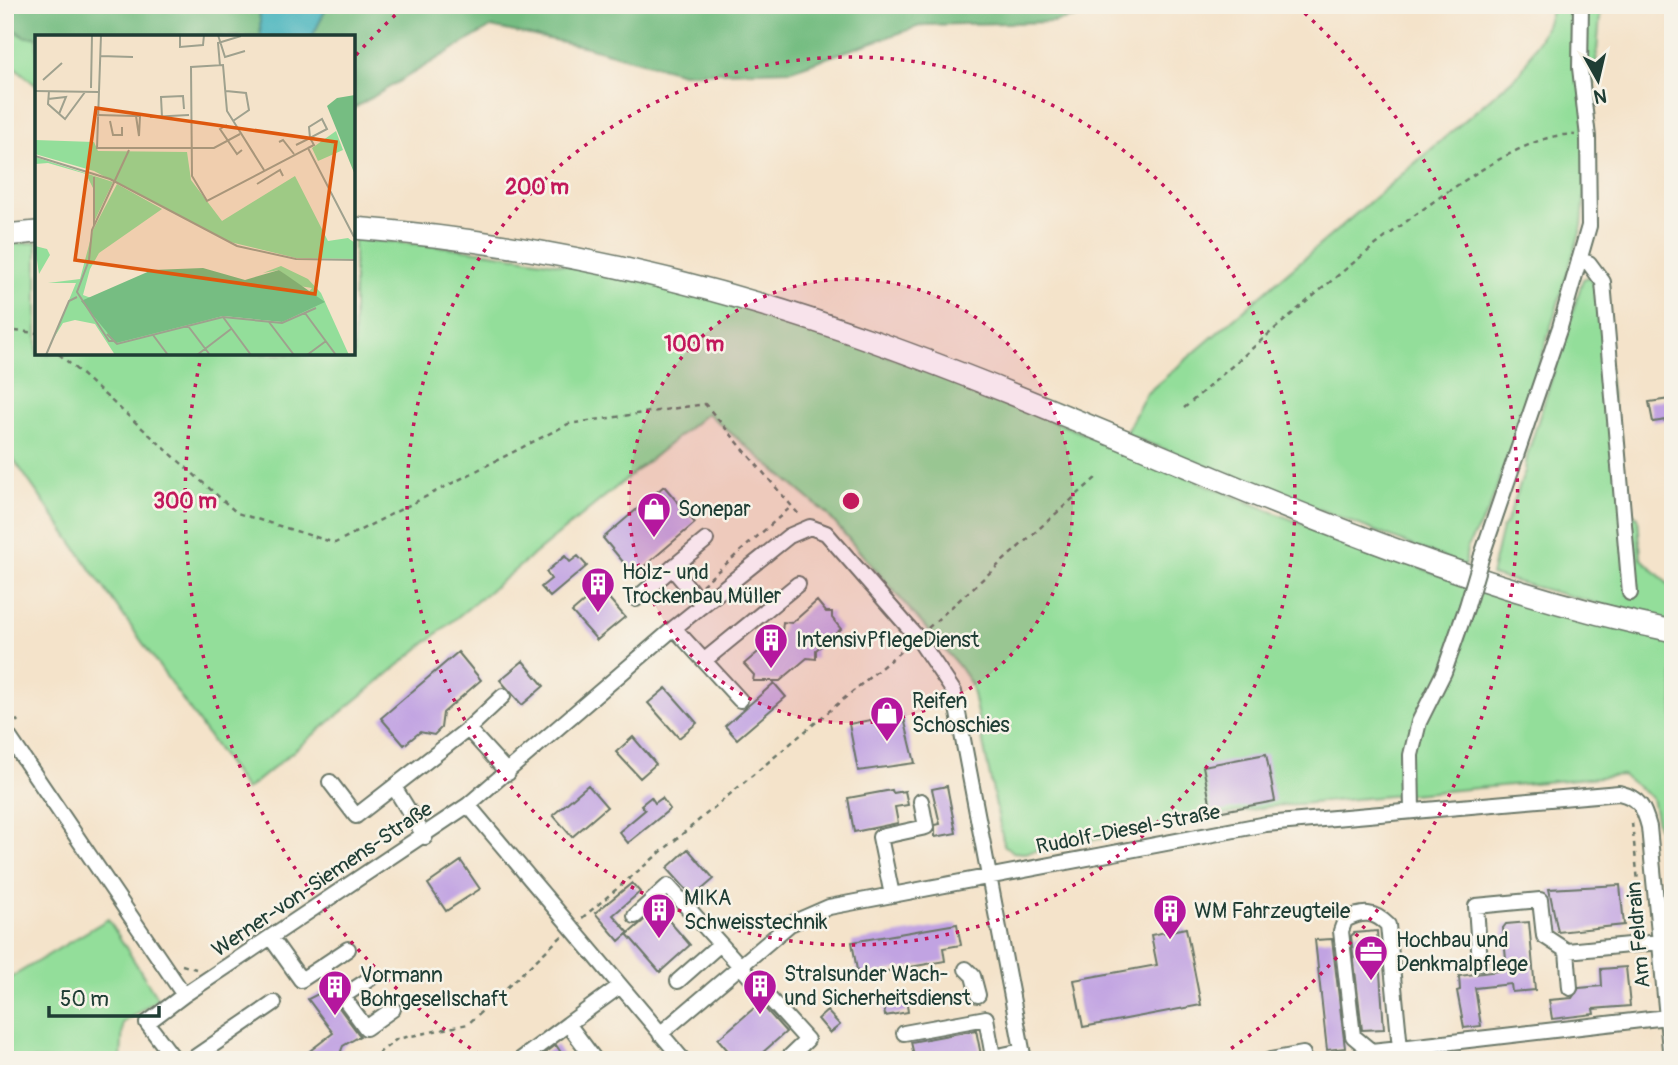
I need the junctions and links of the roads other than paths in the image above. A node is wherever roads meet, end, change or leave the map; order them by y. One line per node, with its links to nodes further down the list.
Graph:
1 (1581, 5): 5 (street)
2 (355, 228): 13 (highway)
3 (35, 232): 4 (highway)
4 (5, 235)
5 (1579, 260): 9 (street); 25 (street, bridge)
6 (706, 540): 7 (street)
7 (672, 568): 10 (street); 11 (street)
8 (798, 584): 14 (street)
9 (1630, 593)
10 (636, 599)
11 (703, 605): 12 (street, Werner-von-Siemens-Straße); 27 (street, Werner-von-Siemens-Straße)
12 (674, 628): 14 (street); 19 (street, Werner-von-Siemens-Straße)
13 (1673, 631)
14 (706, 659): 16 (street)
15 (503, 696): 17 (street)
16 (740, 700)
17 (468, 729): 19 (street); 21 (street)
18 (5, 731): 44 (street)
19 (508, 773): 23 (street, Werner-von-Siemens-Straße)
20 (330, 782): 21 (street)
21 (394, 787): 26 (street)
22 (921, 801): 28 (street)
23 (468, 805): 26 (street, Werner-von-Siemens-Straße); 42 (street)
24 (1644, 808): 25 (street, Rudolf-Diesel-Straße); 31 (street, Am Feldrain)
25 (1412, 811): 27 (street, Rudolf-Diesel-Straße)
26 (425, 837): 30 (street, Werner-von-Siemens-Straße)
27 (988, 877): 28 (street, Rudolf-Diesel-Straße); 55 (street)
28 (892, 895): 36 (street, Rudolf-Diesel-Straße)
29 (635, 916): 32 (street)
30 (271, 938): 37 (street); 44 (street, Werner-von-Siemens-Straße)
31 (1660, 942): 34 (street); 39 (street, Am Feldrain)
32 (720, 944): 36 (street); 41 (street)
33 (348, 949): 37 (street)
34 (1567, 951): 35 (street); 43 (street)
35 (1480, 963)
36 (739, 965): 52 (street, Rudolf-Diesel-Straße); 62 (street)
37 (321, 967): 46 (street)
38 (966, 969): 45 (street)
39 (1667, 969): 49 (street, Am Feldrain)
40 (371, 978): 46 (street)
41 (678, 981)
42 (620, 986): 50 (street); 52 (street)
43 (1570, 988)
44 (184, 995): 57 (street, Werner-von-Siemens-Straße)
45 (978, 995)
46 (342, 997): 48 (street)
47 (274, 1003): 58 (street)
48 (393, 1009)
49 (1667, 1017): 53 (street); 64 (street, Am Feldrain)
50 (568, 1024): 59 (street); 60 (street)
51 (904, 1033): 56 (street)
52 (660, 1034): 61 (street)
53 (1400, 1048): 53 (street)
54 (1303, 1054): 63 (street)
55 (1023, 1056): 56 (street)
56 (993, 1058)
57 (175, 1060)
58 (191, 1060)
59 (520, 1060)
60 (595, 1060)
61 (683, 1060)
62 (786, 1060)
63 (1270, 1060)
64 (1671, 1060)

